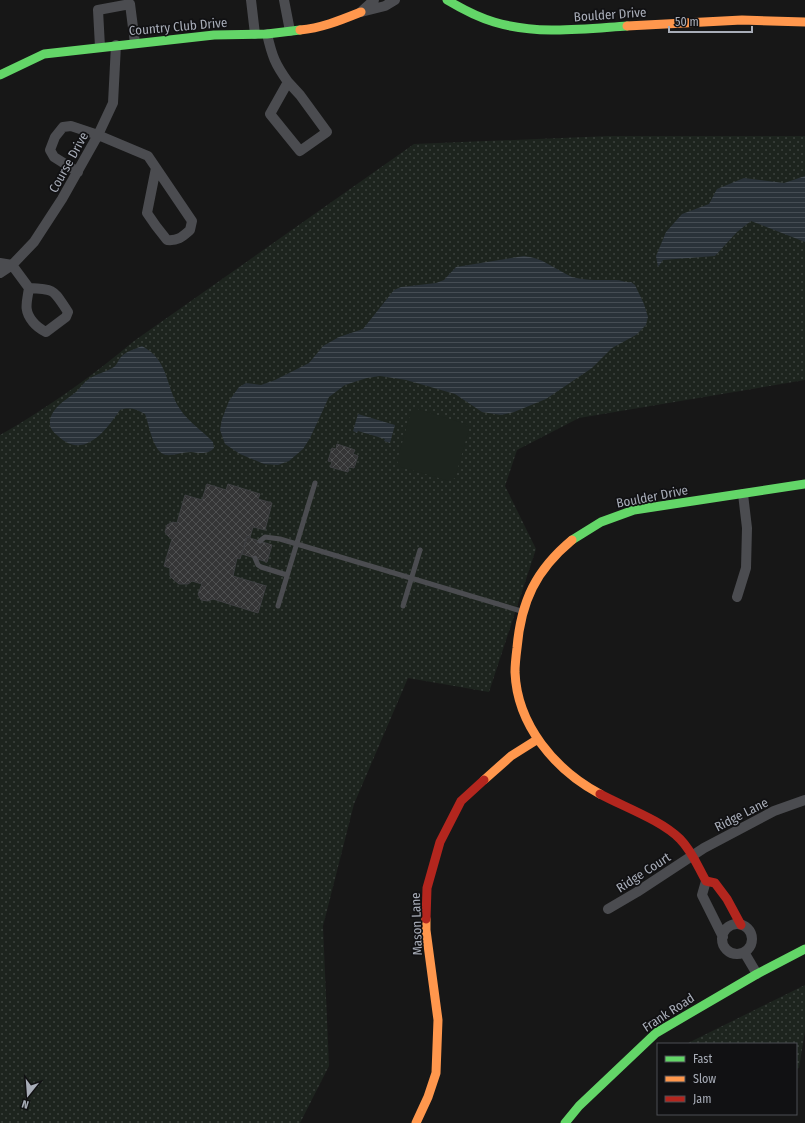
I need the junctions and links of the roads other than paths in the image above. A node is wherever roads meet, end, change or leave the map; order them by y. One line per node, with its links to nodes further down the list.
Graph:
1 (251, 0): 9 (street)
2 (284, 0): 8 (street)
3 (374, 0): 6 (street, Country Club Drive)
4 (395, 0): 6 (street, Country Club Drive)
5 (447, 0): 7 (street, Boulder Drive)
6 (361, 12): 8 (street, Country Club Drive)
7 (805, 22)
8 (290, 31): 10 (street, Country Club Drive)
9 (255, 34): 10 (street, Country Club Drive); 11 (street, Country Club Drive)
10 (267, 34): 15 (street)
11 (134, 43): 12 (street, Country Club Drive); 13 (street)
12 (116, 45): 13 (street, Country Club Drive); 16 (street, Course Drive)
13 (100, 47): 14 (street, Country Club Drive)
14 (0, 75)
15 (288, 82): 15 (street)
16 (98, 135): 17 (street); 18 (street, Course Drive); 18 (street)
17 (156, 168): 17 (street)
18 (78, 172): 20 (street, Course Drive)
19 (0, 263): 20 (street)
20 (12, 265): 21 (street, Course Drive); 22 (street)
21 (0, 273)
22 (29, 288): 22 (street)
23 (315, 483): 27 (lane)
24 (805, 484): 25 (street, Boulder Drive)
25 (743, 494): 32 (street); 35 (street, Boulder Drive)
26 (260, 541): 27 (lane)
27 (296, 544): 30 (lane); 31 (lane)
28 (420, 550): 31 (lane)
29 (255, 558): 30 (lane)
30 (287, 575): 33 (lane)
31 (411, 578): 34 (lane); 35 (lane)
32 (737, 596)
33 (278, 606)
34 (403, 606)
35 (522, 612): 36 (street, Boulder Drive)
36 (538, 739): 38 (street, Boulder Drive); 46 (street, Mason Lane)
37 (805, 800): 38 (street, Ridge Lane)
38 (691, 856): 39 (street, Boulder Drive); 40 (street, Ridge Court)
39 (706, 881): 41 (street, Boulder Drive); 42 (street)
40 (608, 909)
41 (741, 925): 42 (street); 44 (street, Boulder Drive)
42 (723, 937): 44 (street)
43 (805, 949): 45 (street, Frank Road)
44 (744, 952): 45 (street)
45 (757, 974): 47 (street, Frank Road)
46 (416, 1123)
47 (565, 1123)

